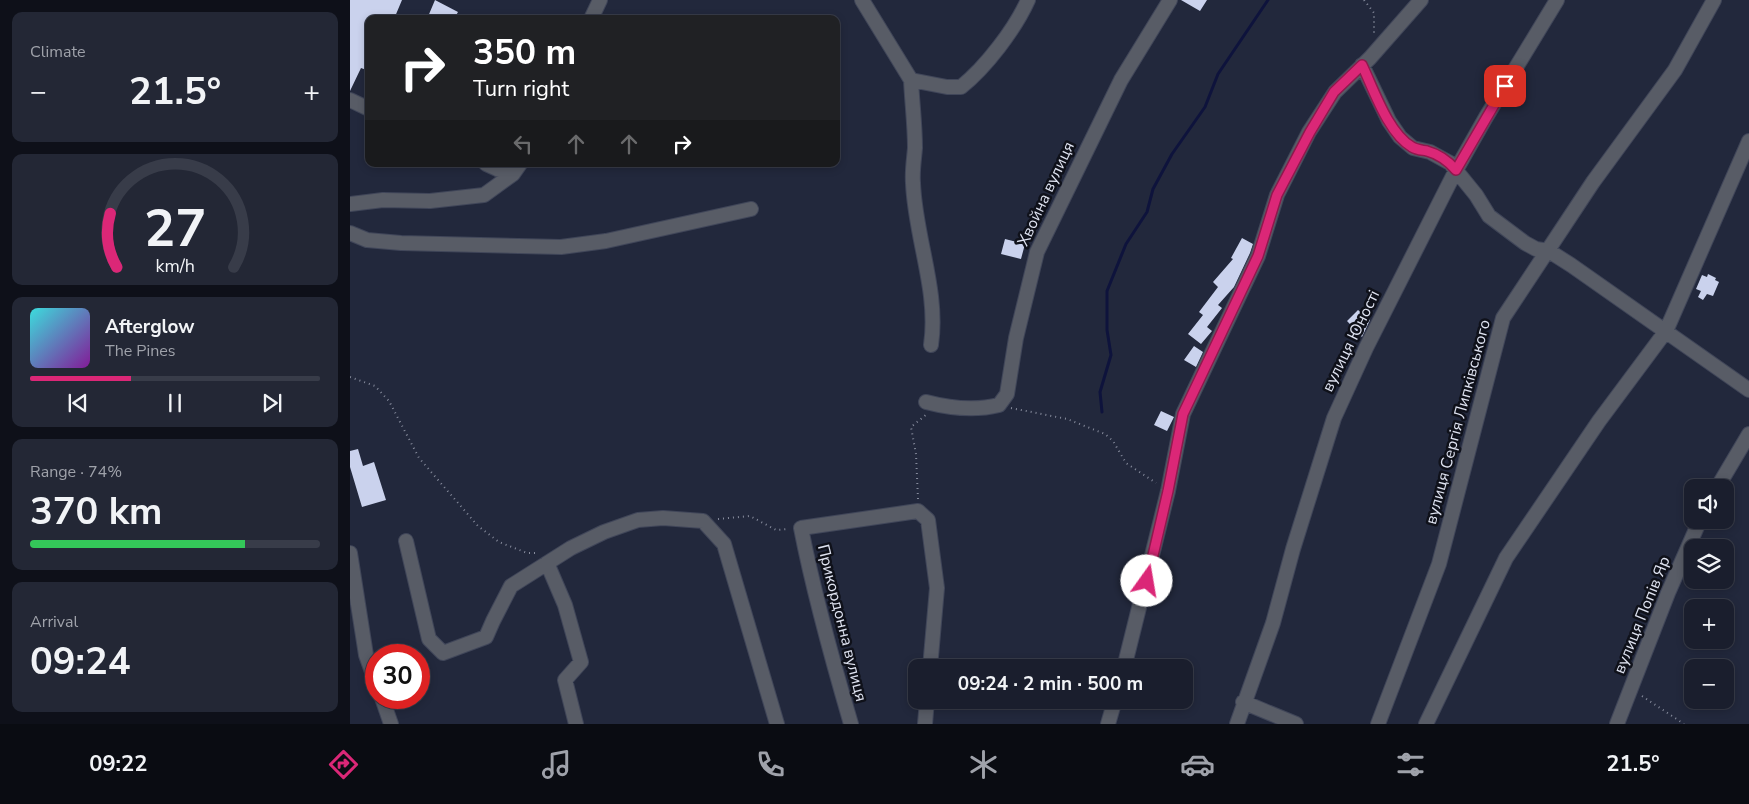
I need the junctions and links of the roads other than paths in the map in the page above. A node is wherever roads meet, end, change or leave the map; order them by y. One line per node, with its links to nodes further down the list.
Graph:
1 (600, 0): 8 (street)
2 (862, 0): 10 (street)
3 (1028, 0): 10 (street)
4 (1170, 0): 24 (street, Хвойна вулиця)
5 (1421, 0): 9 (street)
6 (1558, 0): 16 (street, вулиця Юності)
7 (1714, 0): 20 (street, вулиця Сергія Липківського)
8 (593, 15)
9 (1362, 65): 16 (street); 33 (street)
10 (911, 80): 22 (street)
11 (350, 100): 12 (street)
12 (365, 107)
13 (1749, 141): 21 (street)
14 (505, 167): 15 (street)
15 (517, 169): 17 (street)
16 (1456, 170): 20 (street); 34 (street, вулиця Юності)
17 (350, 204)
18 (751, 209): 19 (street)
19 (350, 232)
20 (1549, 251): 21 (street); 46 (street, вулиця Сергія Липківського)
21 (1666, 331): 23 (street); 47 (street)
22 (931, 345)
23 (1749, 390)
24 (926, 402)
25 (1749, 434): 26 (street)
26 (1722, 479)
27 (1696, 529): 48 (street, вулиця Попів Яр)
28 (406, 541): 30 (street)
29 (350, 553): 31 (street)
30 (544, 558): 39 (street); 40 (street)
31 (365, 649)
32 (931, 659): 41 (street, Прикордонна вулиця)
33 (1126, 659)
34 (1243, 702): 44 (street, вулиця Юності); 45 (street)
35 (386, 709): 38 (street)
36 (926, 709): 42 (street)
37 (1112, 709): 43 (street)
38 (391, 724)
39 (576, 724)
40 (777, 724)
41 (851, 724)
42 (925, 724)
43 (1108, 724)
44 (1236, 724)
45 (1296, 724)
46 (1378, 724)
47 (1426, 724)
48 (1617, 724)

